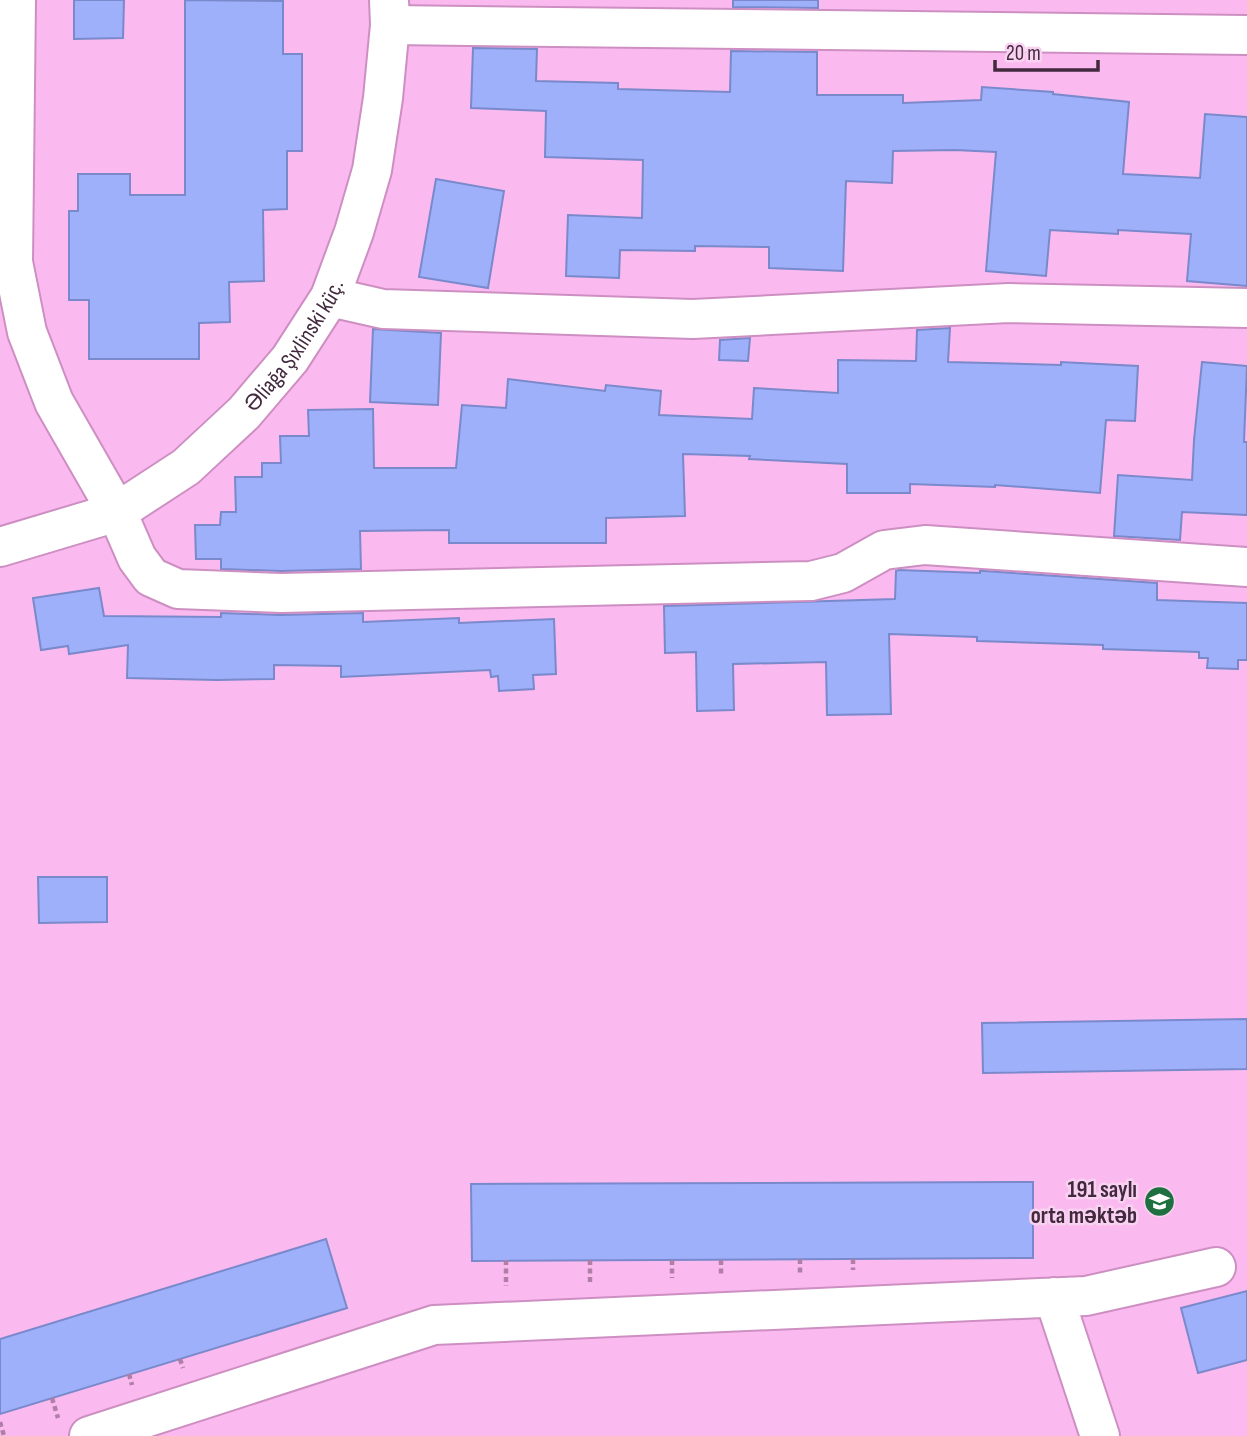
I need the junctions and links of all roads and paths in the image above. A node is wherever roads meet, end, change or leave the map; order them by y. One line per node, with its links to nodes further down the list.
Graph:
1 (16, 0): 4 (street)
2 (390, 13): 3 (street); 5 (street, Əliağa Şıxlinski küç.)
3 (1247, 35)
4 (7, 264): 7 (street)
5 (330, 297): 6 (street); 7 (street, Əliağa Şıxlinski küç.)
6 (1247, 308)
7 (117, 512): 8 (street, Əliağa Şıxlinski küç.); 9 (street)
8 (0, 547)
9 (1247, 567)
10 (1216, 1267): 11 (street)
11 (1054, 1297): 14 (street); 15 (street)
12 (0, 1422): 13 (path)
13 (4, 1436)
14 (89, 1436)
15 (1100, 1436)

